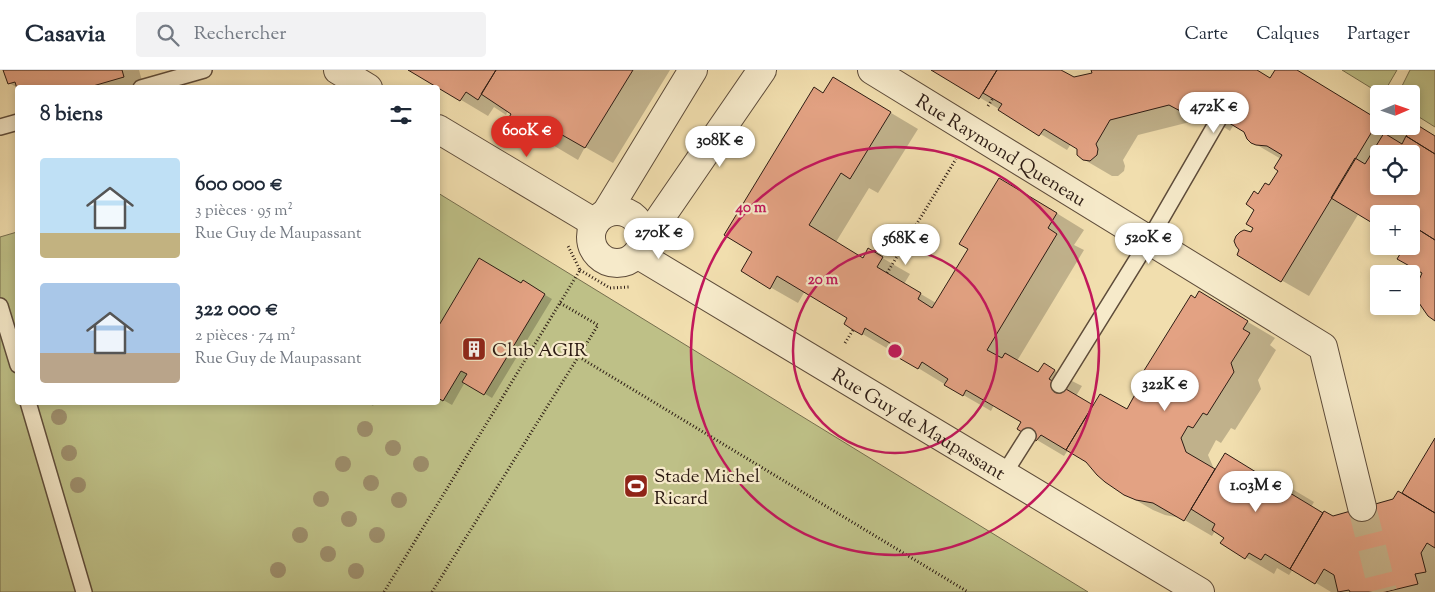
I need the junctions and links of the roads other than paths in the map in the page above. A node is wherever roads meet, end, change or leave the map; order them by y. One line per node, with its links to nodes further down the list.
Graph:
1 (204, 70): 6 (lane)
2 (338, 70): 7 (street)
3 (693, 70): 12 (street)
4 (762, 70): 14 (street)
5 (872, 70): 13 (street, Rue Raymond Queneau)
6 (152, 85)
7 (363, 85)
8 (1220, 117): 13 (lane)
9 (15, 123): 10 (lane)
10 (0, 127)
11 (440, 130): 12 (street)
12 (593, 217): 14 (street); 14 (street)
13 (1148, 240): 17 (lane); 21 (street, Rue Raymond Queneau)
14 (640, 248): 20 (street, Rue Guy de Maupassant)
15 (0, 306): 16 (lane)
16 (15, 355)
17 (1059, 385)
18 (29, 405): 22 (lane)
19 (1028, 436): 20 (lane)
20 (1004, 474): 23 (street, Rue Guy de Maupassant)
21 (1362, 507)
22 (84, 592)
23 (1200, 592)

